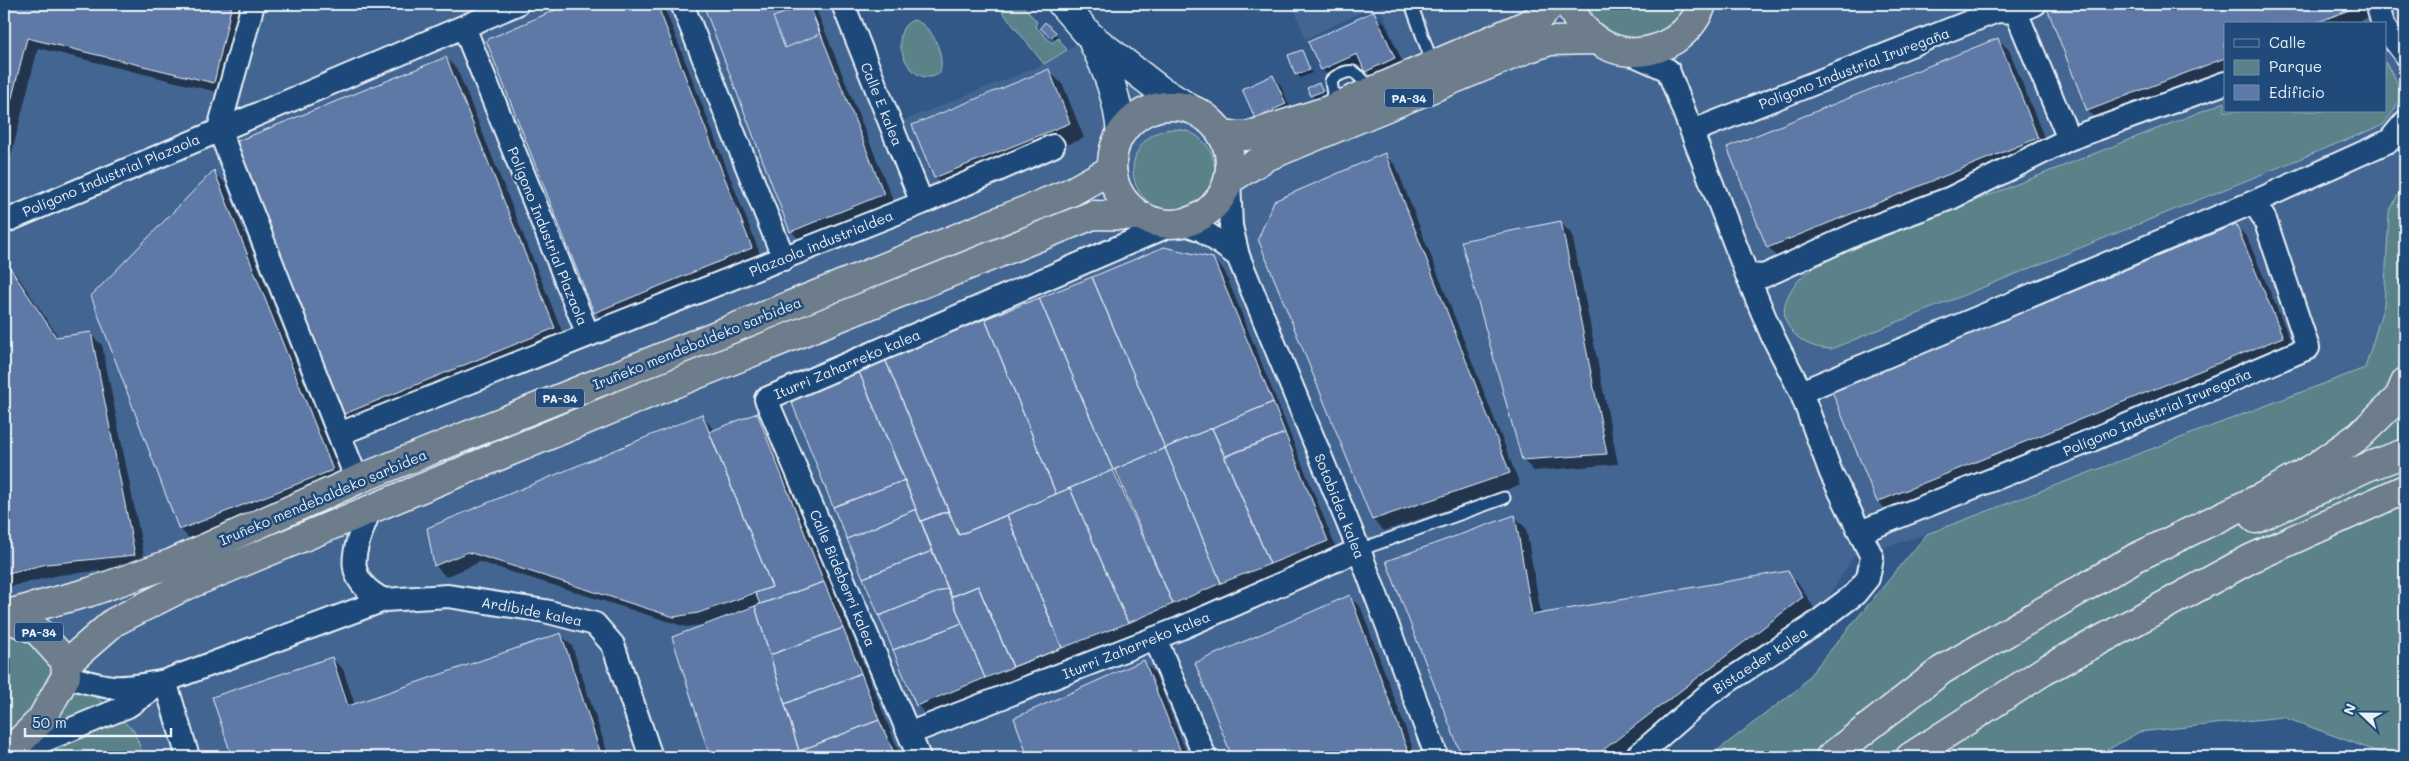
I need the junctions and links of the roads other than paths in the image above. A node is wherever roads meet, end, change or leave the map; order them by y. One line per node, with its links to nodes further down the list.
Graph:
1 (254, 4): 24 (street)
2 (477, 4): 11 (street, Polígono Industrial Plazaola)
3 (682, 4): 38 (street)
4 (843, 4): 33 (street, Calle E kalea)
5 (1062, 4): 16 (street)
6 (1411, 4): 20 (lane)
7 (1552, 4): 20 (highway, PA-34)
8 (1569, 4): 17 (highway, PA-34)
9 (1702, 4): 18 (highway, PA-34)
10 (2377, 4): 13 (street)
11 (510, 7): 14 (street, Polígono Industrial Plazaola)
12 (2025, 8): 25 (street, Polígono Industrial Iruregaña); 28 (street, Polígono Industrial Iruregaña)
13 (2382, 22)
14 (464, 27): 24 (street, Polígono Industrial Plazaola); 40 (street, Polígono Industrial Plazaola)
15 (2386, 29): 19 (street)
16 (1090, 36): 22 (street); 26 (street)
17 (1596, 40): 18 (highway, PA-34); 31 (highway, PA-34)
18 (1630, 52): 25 (street)
19 (2405, 54)
20 (1433, 65): 27 (highway, PA-34)
21 (2224, 83): 28 (street)
22 (1189, 108): 26 (highway, PA-34); 27 (highway, PA-34)
23 (2405, 122): 32 (street)
24 (219, 129): 35 (street, Polígono Industrial Plazaola); 44 (street)
25 (1693, 131): 39 (street)
26 (1121, 133): 30 (highway, PA-34)
27 (1223, 136): 31 (highway, PA-34)
28 (2069, 138): 39 (street)
29 (1053, 146): 33 (street, Plazaola industrialdea)
30 (1112, 169): 34 (highway, PA-34); 46 (highway, Iruñeko mendebaldeko sarbidea / PA-34)
31 (1229, 180): 36 (highway, PA-34); 37 (street, Sotobidea kalea)
32 (2254, 202): 42 (street); 50 (street, Polígono Industrial Iruregaña)
33 (922, 203): 38 (street, Plazaola industrialdea)
34 (1142, 216): 36 (highway, PA-34); 49 (highway, Iruñeko mendebaldeko sarbidea / PA-34)
35 (4, 222)
36 (1178, 223): 37 (street); 43 (street, Iturri Zaharreko kalea)
37 (1238, 256): 51 (street, Sotobidea kalea)
38 (784, 259): 40 (street, Plazaola industrialdea)
39 (1746, 275): 42 (street)
40 (588, 335): 44 (street, Polígono Industrial Plazaola)
41 (2405, 383): 65 (highway)
42 (1802, 392): 50 (street)
43 (766, 399): 57 (street, Calle Bideberri kalea)
44 (339, 434): 46 (street)
45 (2405, 453): 65 (highway)
46 (357, 480): 53 (highway, Iruñeko mendebaldeko sarbidea / PA-34)
47 (2405, 489): 66 (highway)
48 (1504, 498): 51 (lane)
49 (370, 509): 52 (street); 55 (highway, Iruñeko mendebaldeko sarbidea / PA-34)
50 (1860, 532): 64 (street, Bistaeder kalea)
51 (1359, 550): 54 (street, Iturri Zaharreko kalea); 63 (street, Sotobidea kalea)
52 (384, 600): 56 (street, Ardibide kalea); 60 (street, Ardibide kalea)
53 (4, 616): 55 (highway, Iruñeko mendebaldeko sarbidea / PA-34)
54 (1155, 638): 57 (street, Iturri Zaharreko kalea); 62 (street)
55 (66, 668): 56 (street); 58 (highway, Iruñeko mendebaldeko sarbidea / PA-34)
56 (165, 682): 58 (street); 59 (street)
57 (910, 734): 61 (street, Calle Bideberri kalea)
58 (11, 746)
59 (188, 757)
60 (651, 757)
61 (919, 757)
62 (1205, 757)
63 (1437, 757)
64 (1636, 757)
65 (1831, 757)
66 (1910, 757)

